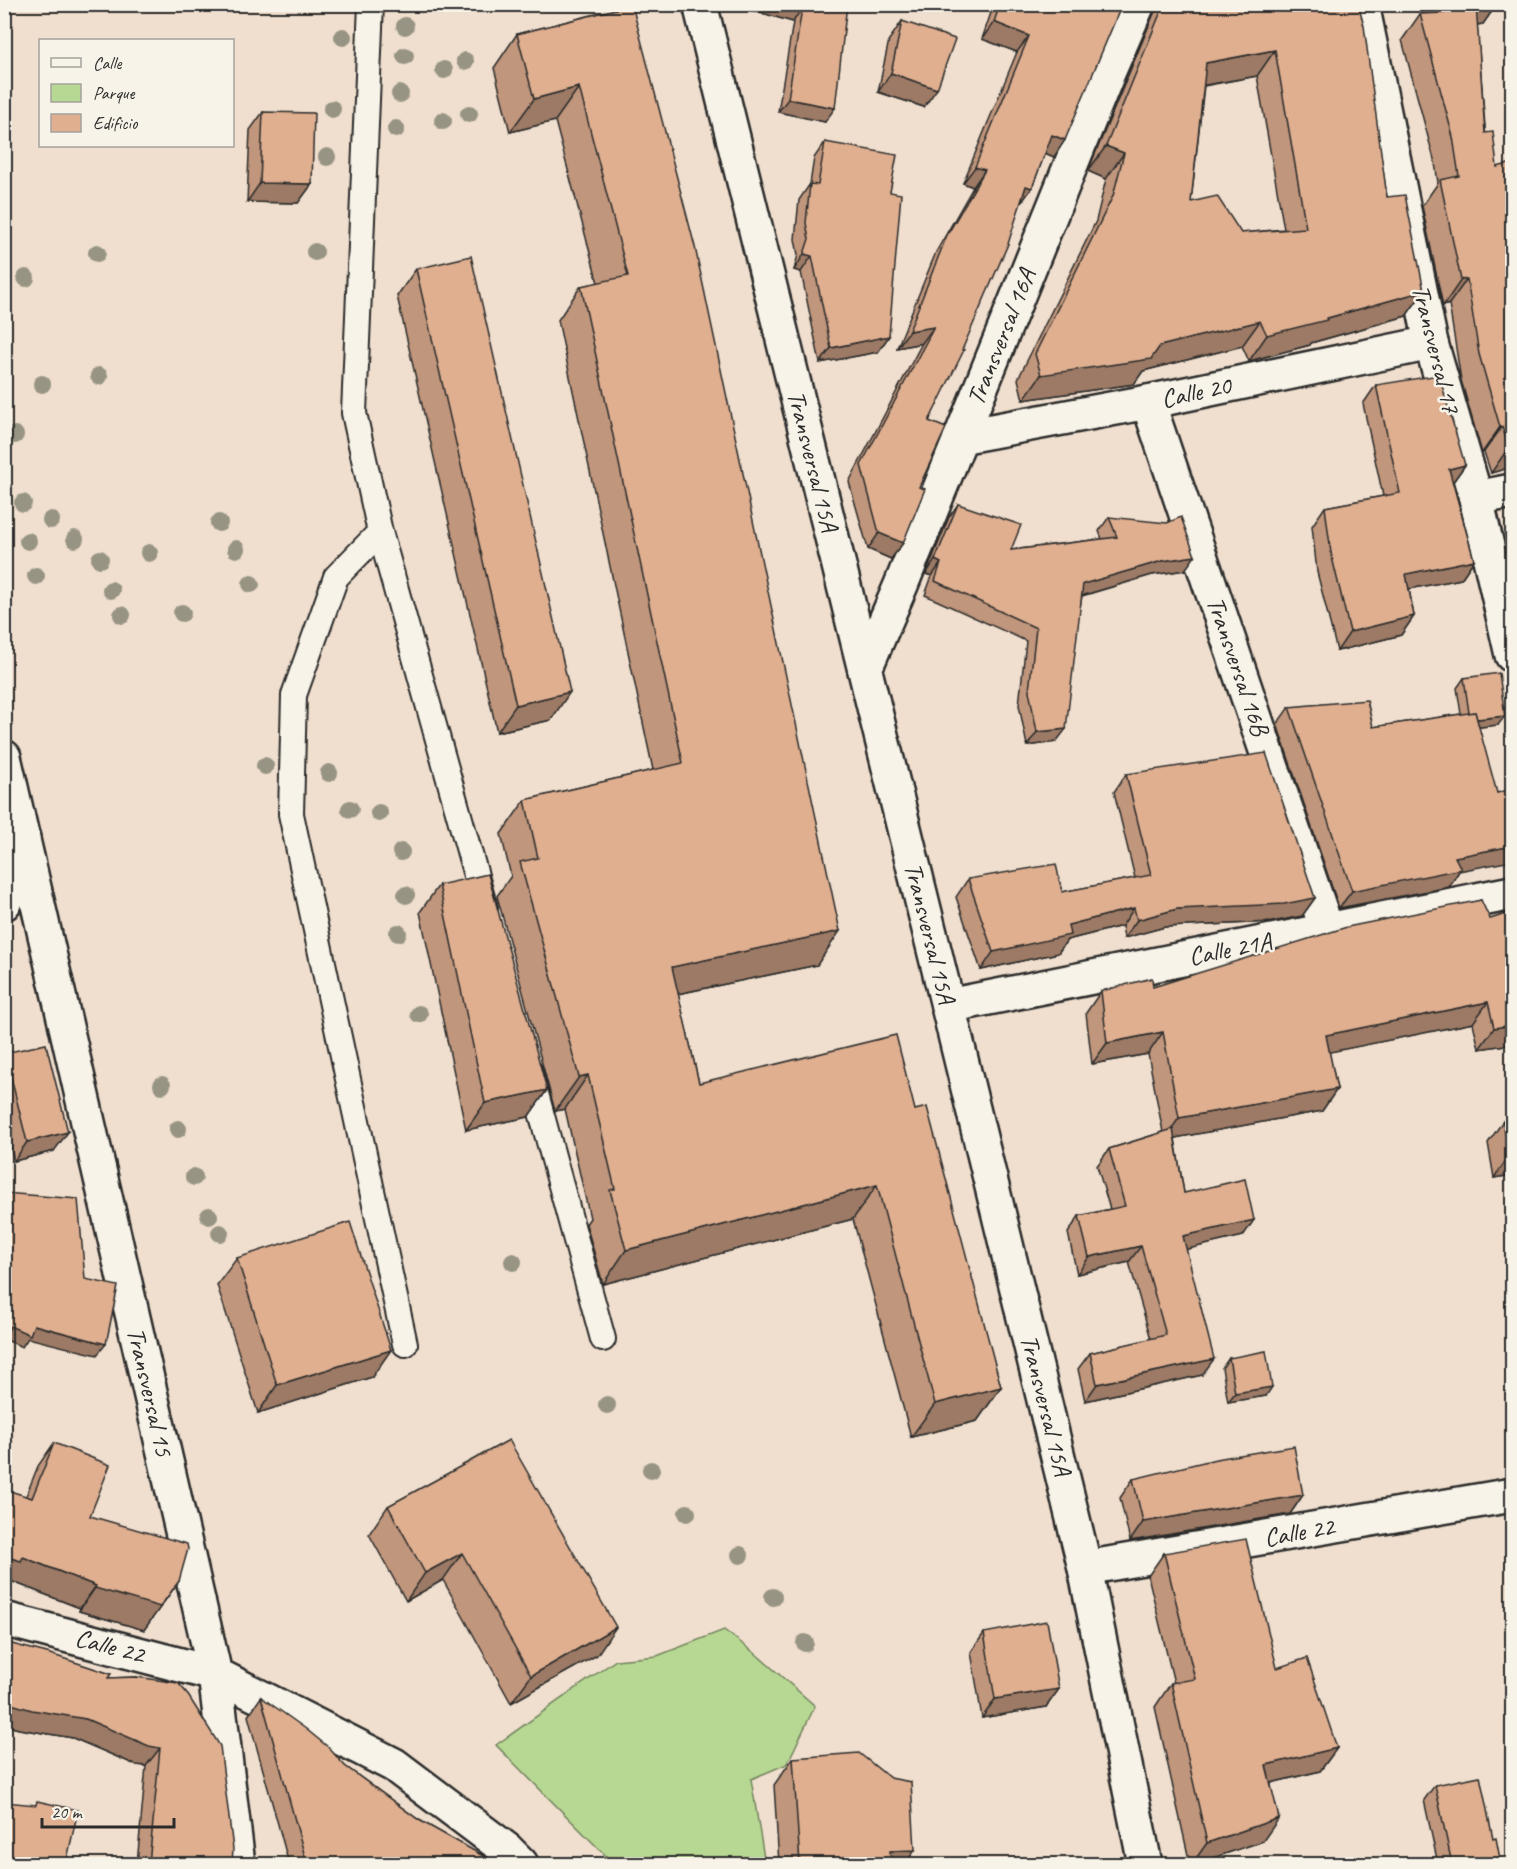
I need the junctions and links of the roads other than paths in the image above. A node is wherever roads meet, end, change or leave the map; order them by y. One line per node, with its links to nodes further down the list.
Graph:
1 (371, 4): 10 (lane)
2 (700, 4): 12 (street, Transversal 15A)
3 (1138, 4): 7 (street, Transversal 16A)
4 (1362, 4): 5 (street, Transversal 17)
5 (1431, 343): 6 (street, Calle 20); 9 (street, Transversal 17)
6 (1148, 402): 7 (street, Calle 20); 18 (street, Transversal 16B)
7 (960, 437): 12 (street, Transversal 16A)
8 (1512, 491): 9 (street)
9 (1476, 498): 11 (street, Transversal 17)
10 (380, 532): 17 (lane); 22 (lane)
11 (1512, 655)
12 (865, 669): 19 (street, Transversal 15A)
13 (4, 757): 14 (street, Transversal 15)
14 (23, 838): 16 (street); 26 (street, Transversal 15)
15 (1512, 894): 18 (street, Calle 21A)
16 (4, 903)
17 (489, 924)
18 (1327, 930): 19 (street, Calle 21A)
19 (948, 1006): 24 (street, Transversal 15A)
20 (524, 1051): 21 (lane)
21 (603, 1339)
22 (405, 1344)
23 (1512, 1495): 24 (street, Calle 22)
24 (1085, 1568): 29 (street, Transversal 15A)
25 (4, 1619): 26 (street, Calle 22)
26 (215, 1674): 27 (street, Transversal 15); 28 (street)
27 (238, 1864)
28 (520, 1864)
29 (1145, 1864)

